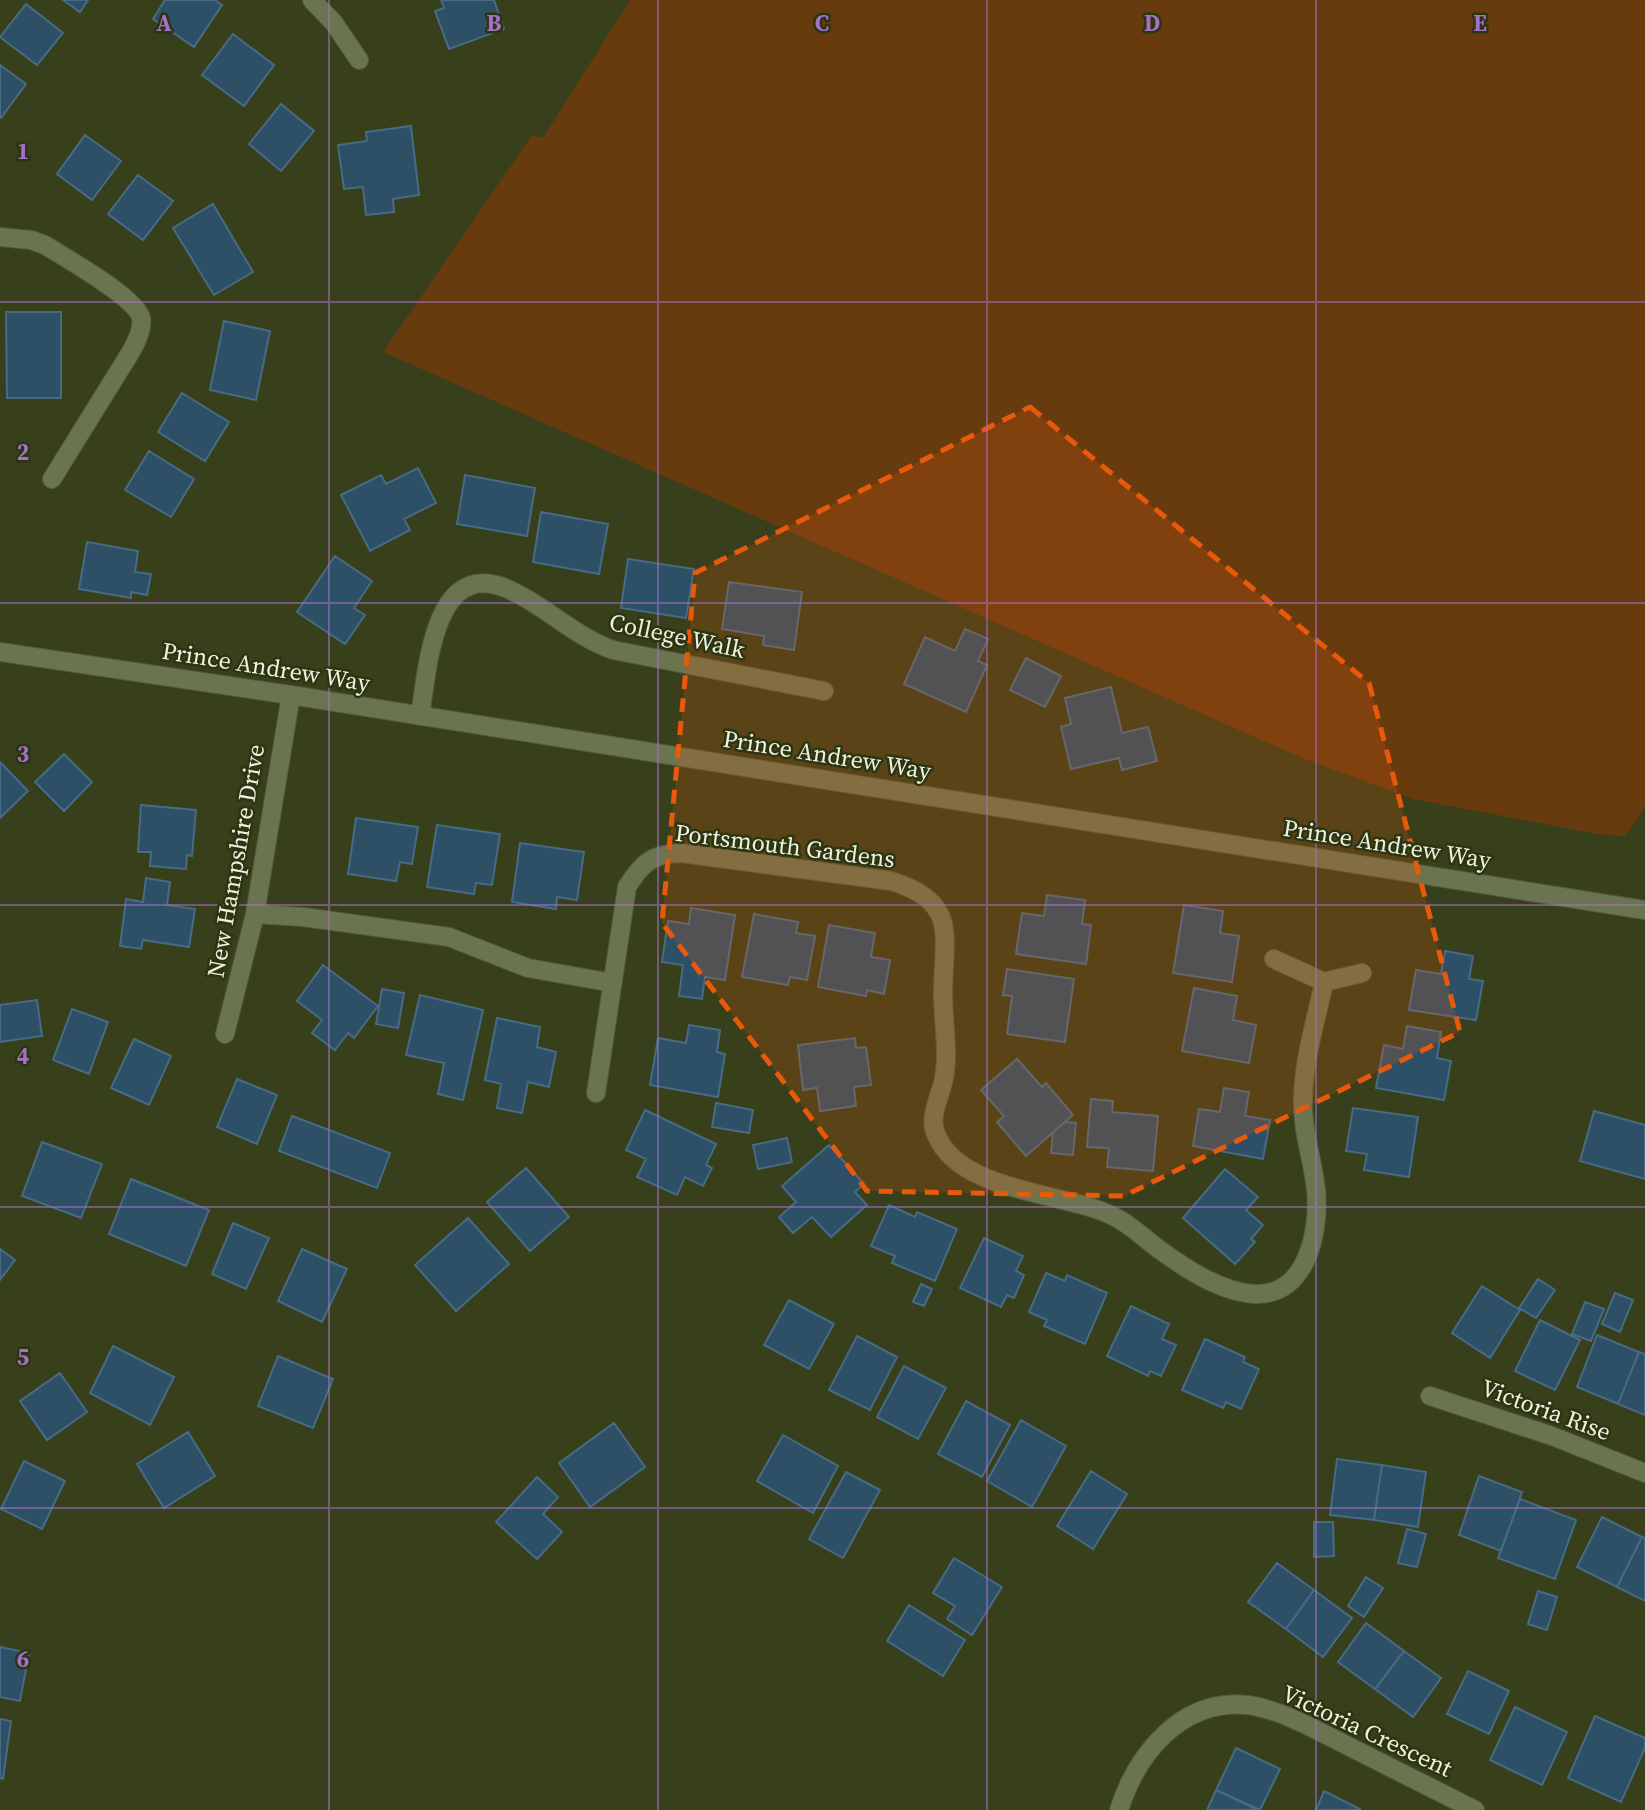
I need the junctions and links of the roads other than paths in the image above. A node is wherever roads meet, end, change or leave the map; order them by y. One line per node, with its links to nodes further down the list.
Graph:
1 (312, 0): 2 (street)
2 (359, 60)
3 (0, 237): 4 (street)
4 (52, 479)
5 (0, 652): 7 (street, Prince Andrew Way)
6 (824, 691): 8 (street, College Walk)
7 (291, 695): 8 (street, Prince Andrew Way); 10 (street, New Hampshire Drive)
8 (420, 716): 9 (street, Prince Andrew Way)
9 (1645, 910)
10 (255, 914): 14 (street); 15 (street, New Hampshire Drive)
11 (1274, 959): 13 (street)
12 (1362, 973): 13 (street)
13 (1324, 982): 14 (street, Portsmouth Gardens)
14 (613, 983): 16 (street, Portsmouth Gardens)
15 (225, 1034)
16 (596, 1093)
17 (1430, 1396): 18 (street, Victoria Rise)
18 (1645, 1473)
19 (1119, 1810): 20 (street, Victoria Crescent)
20 (1475, 1810)

